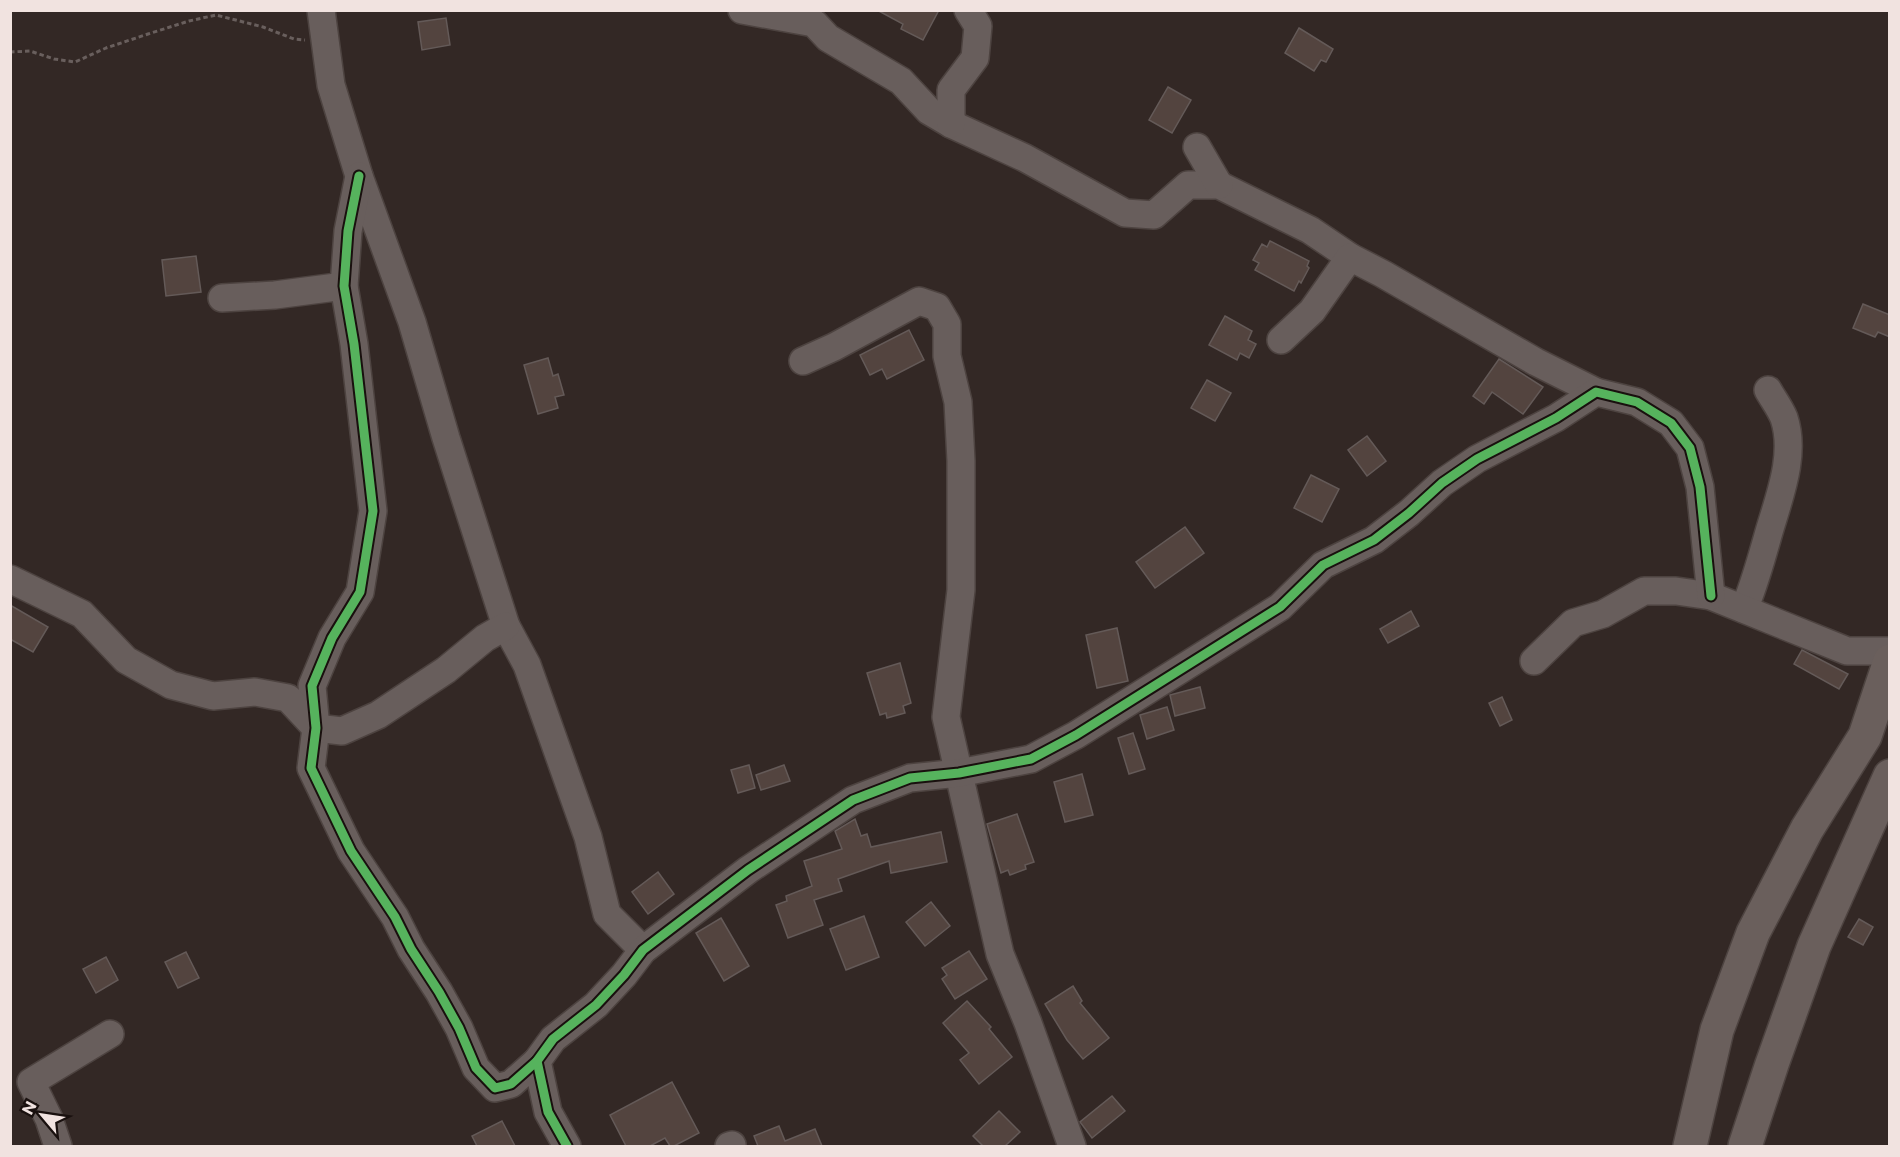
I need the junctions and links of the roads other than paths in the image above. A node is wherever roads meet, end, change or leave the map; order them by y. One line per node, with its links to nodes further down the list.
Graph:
1 (321, 10): 6 (street)
2 (742, 10): 4 (street)
3 (968, 10): 4 (street)
4 (951, 124): 7 (street)
5 (1197, 147): 7 (street)
6 (359, 176): 9 (street); 18 (street)
7 (1219, 185): 8 (street)
8 (1350, 257): 11 (street); 14 (street)
9 (344, 286): 10 (street); 22 (street)
10 (222, 298)
11 (1281, 340)
12 (803, 361): 23 (street)
13 (1768, 390): 17 (street)
14 (1596, 392): 16 (street); 23 (street)
15 (10, 579): 22 (street)
16 (1711, 596): 17 (street); 20 (street)
17 (1744, 609): 19 (street)
18 (506, 626): 22 (street); 25 (street)
19 (1890, 651)
20 (1534, 661)
21 (1890, 661): 31 (main road)
22 (316, 728): 27 (street)
23 (959, 773): 25 (street); 30 (street)
24 (1890, 776): 32 (main road)
25 (643, 950): 27 (street)
26 (110, 1034): 28 (street)
27 (537, 1060): 29 (street)
28 (58, 1146)
29 (567, 1146)
30 (1072, 1146)
31 (1690, 1146)
32 (1745, 1146)

